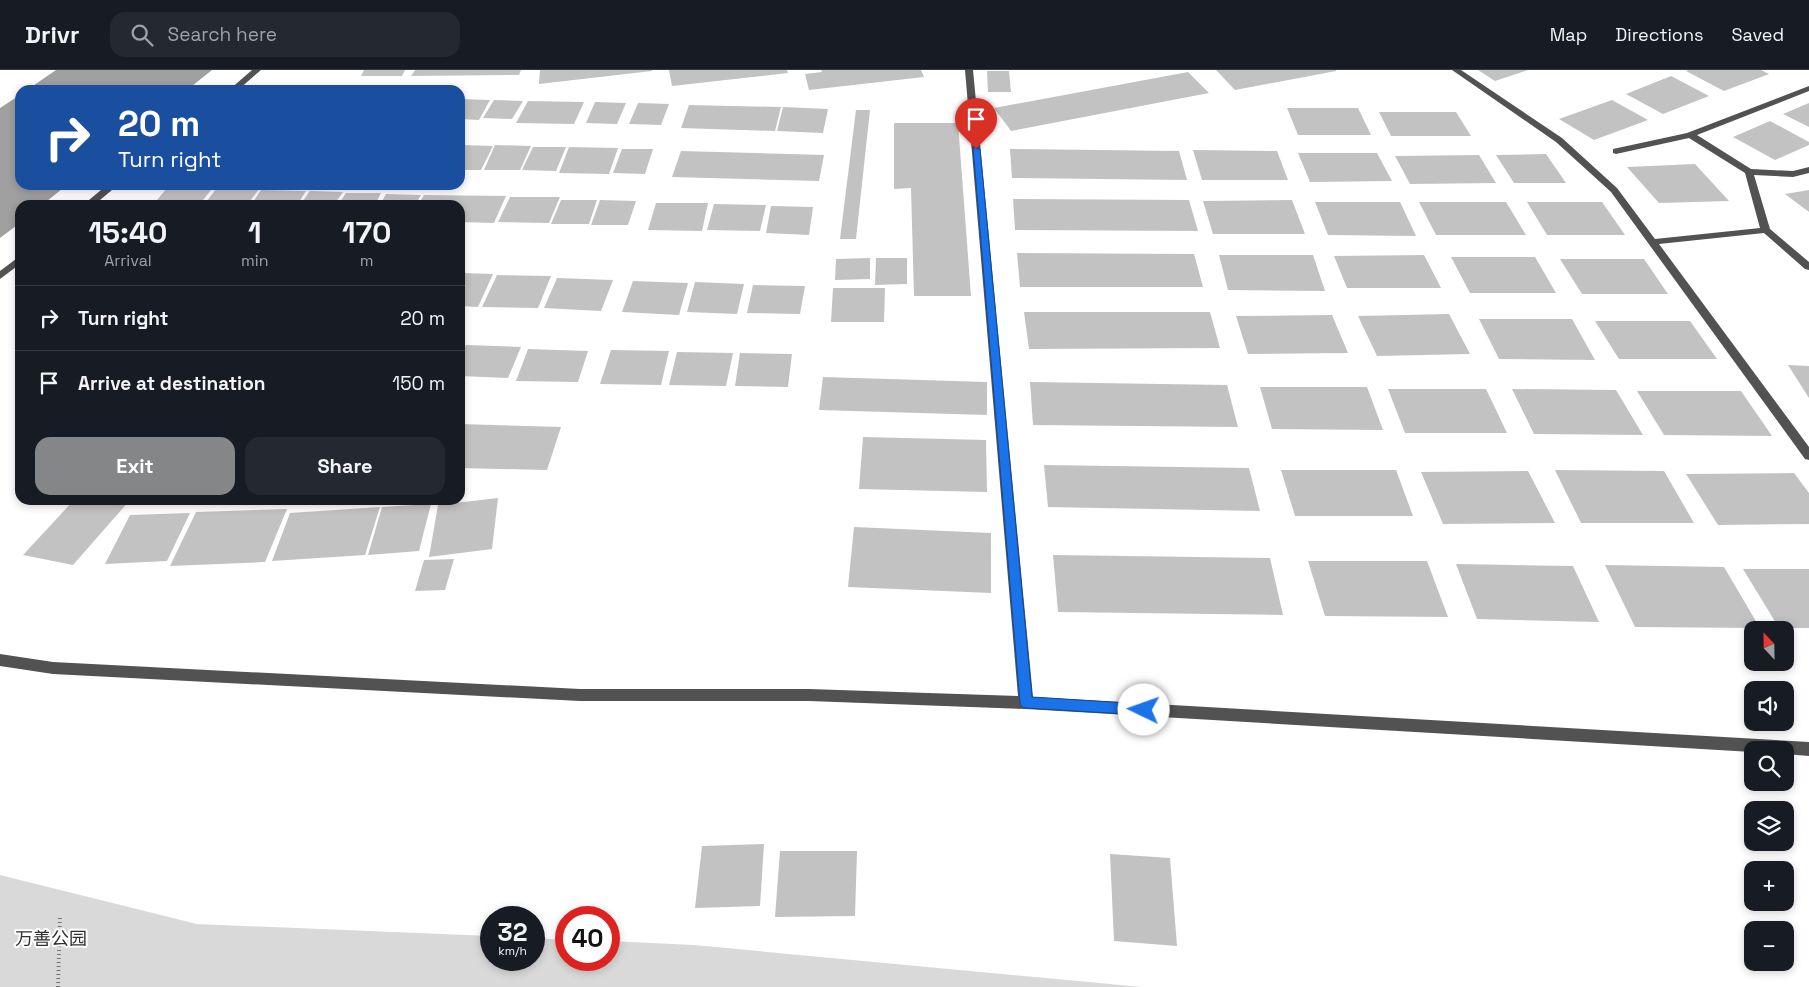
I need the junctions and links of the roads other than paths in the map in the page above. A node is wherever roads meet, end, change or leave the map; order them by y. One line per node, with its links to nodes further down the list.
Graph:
1 (257, 70): 4 (street)
2 (969, 70): 19 (street)
3 (1456, 70): 13 (street)
4 (239, 85)
5 (1809, 88): 6 (street)
6 (1690, 135): 7 (street); 9 (street)
7 (1616, 151)
8 (1809, 170): 9 (street)
9 (1750, 172): 12 (street)
10 (107, 190): 11 (street)
11 (94, 200)
12 (1766, 230): 13 (street); 15 (street)
13 (1653, 242): 17 (street)
14 (15, 263): 16 (street)
15 (1809, 267)
16 (0, 276)
17 (1809, 456)
18 (0, 660): 19 (street)
19 (1026, 703): 20 (street)
20 (1809, 749)

